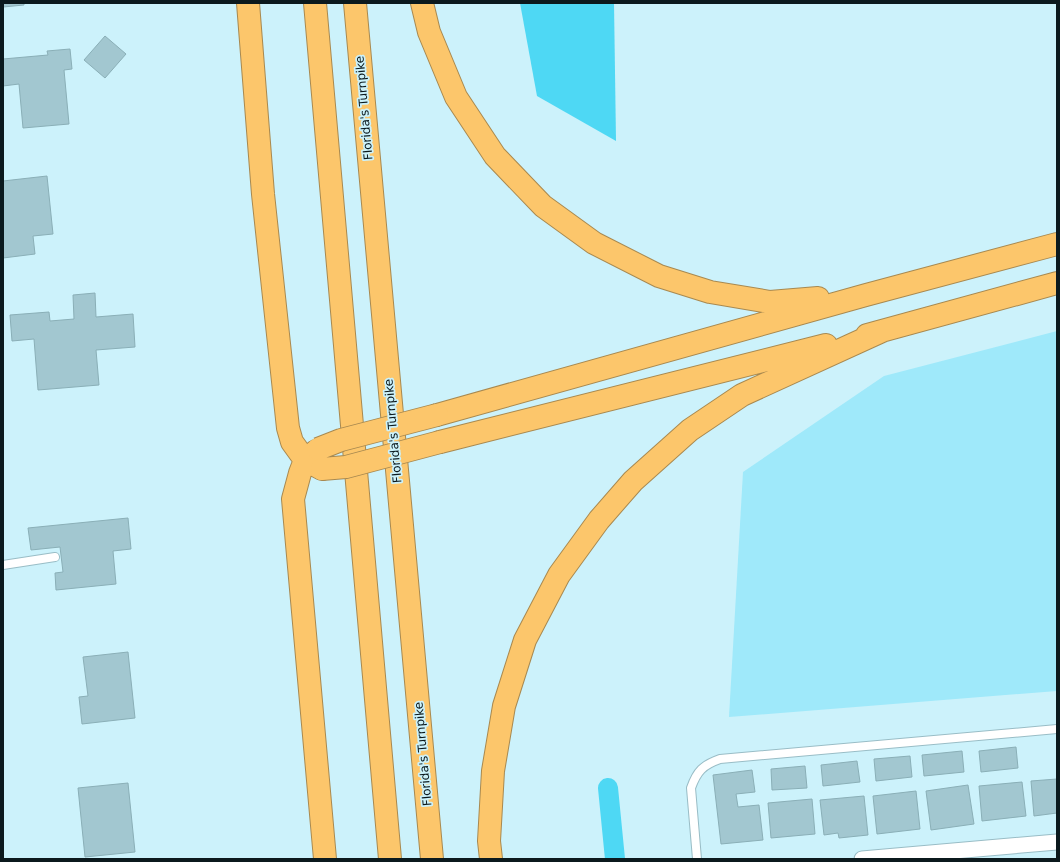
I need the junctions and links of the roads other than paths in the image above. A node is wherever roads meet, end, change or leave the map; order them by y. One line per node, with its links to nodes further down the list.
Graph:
1 (248, 3): 9 (highway)
2 (315, 3): 15 (highway)
3 (355, 3): 16 (highway, Florida's Turnpike)
4 (422, 3): 7 (highway)
5 (1057, 244): 7 (highway)
6 (1057, 284): 8 (highway)
7 (866, 295): 9 (highway, bridge)
8 (882, 331): 9 (highway, bridge); 17 (highway)
9 (315, 459): 14 (highway)
10 (56, 557): 11 (lane)
11 (3, 565)
12 (1057, 729): 18 (lane)
13 (1057, 842): 19 (street)
14 (325, 859)
15 (390, 859)
16 (432, 859)
17 (491, 859)
18 (697, 859)
19 (862, 859)

